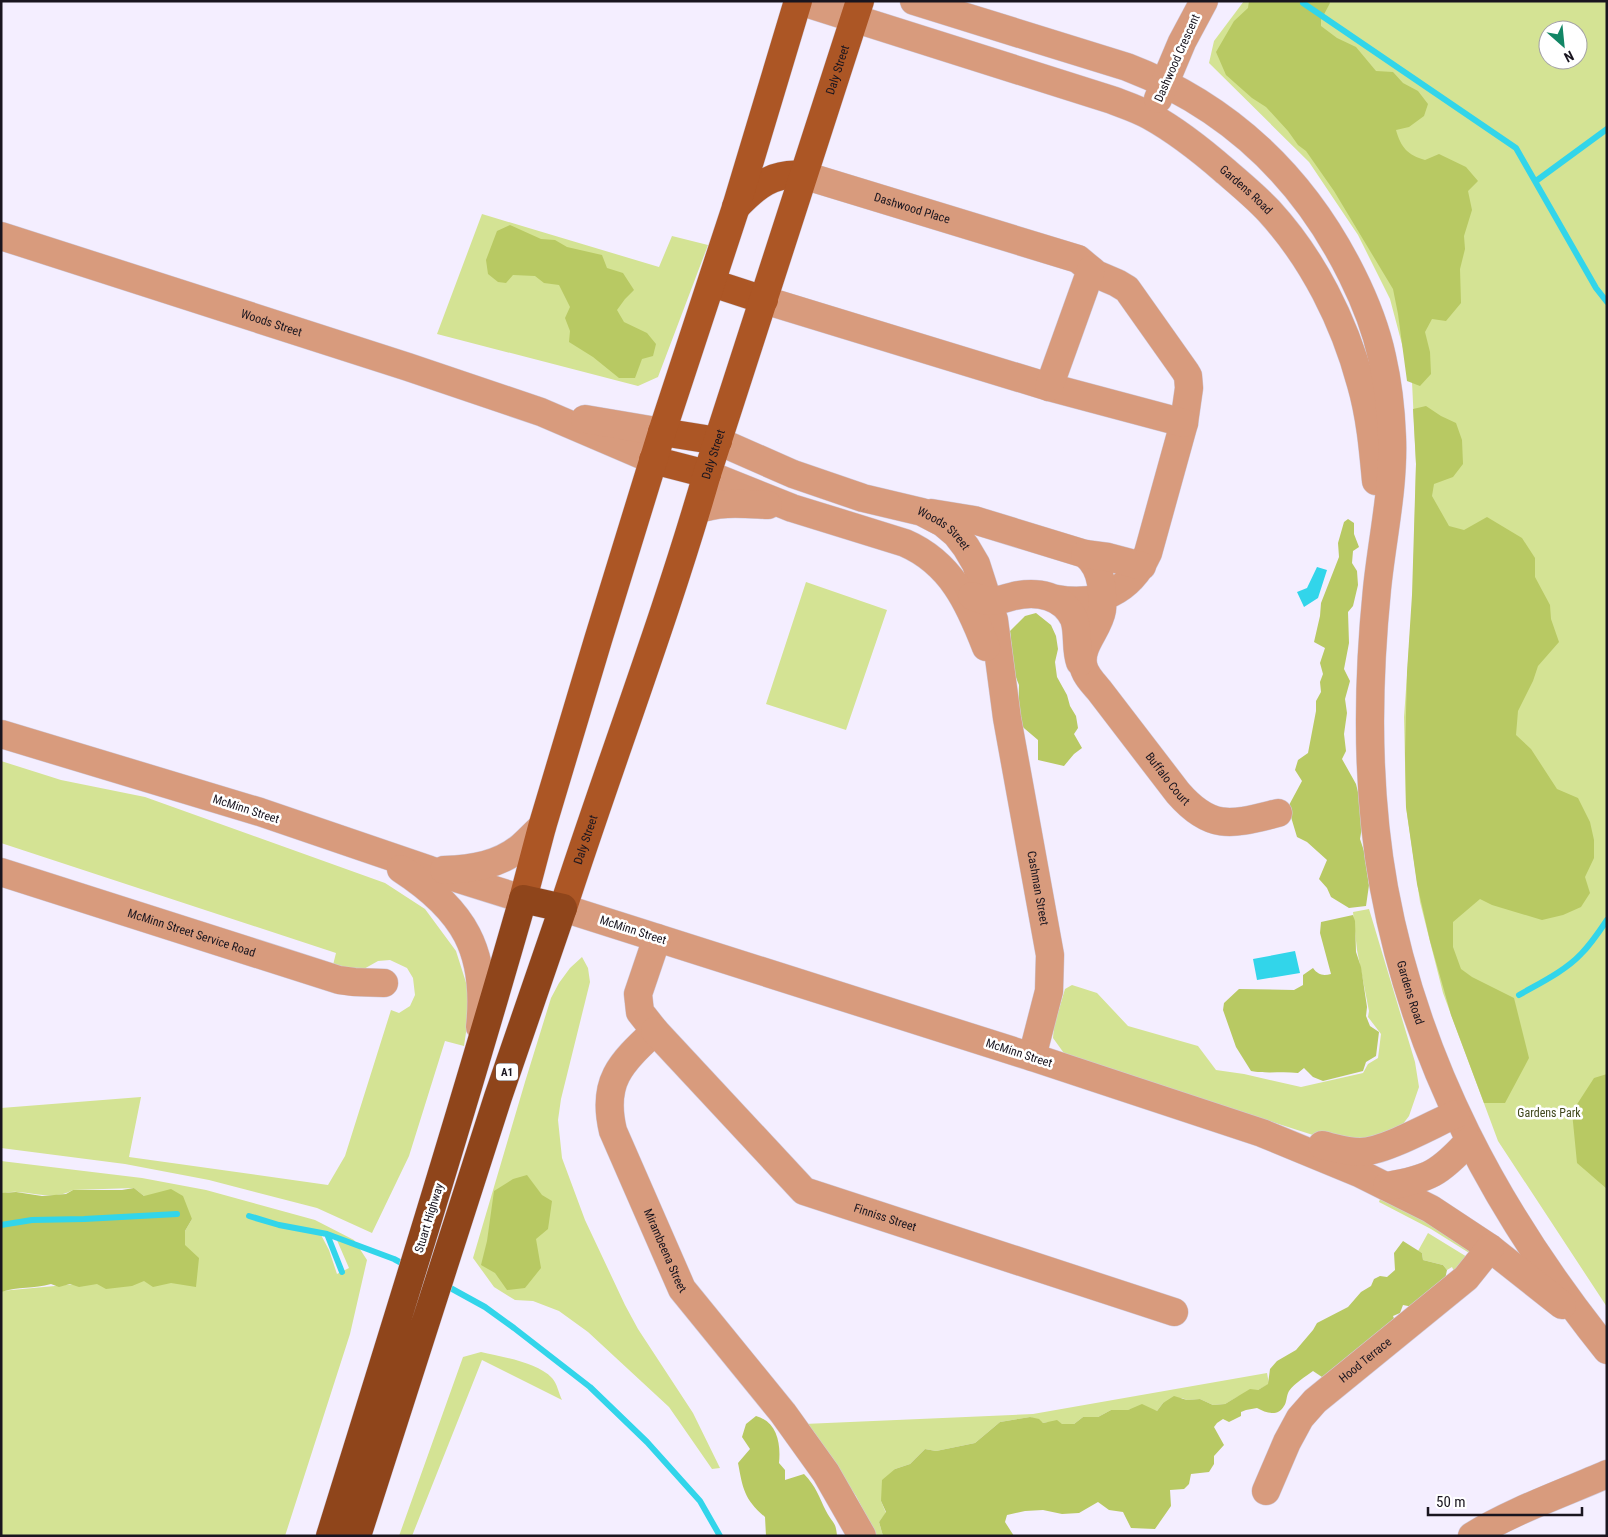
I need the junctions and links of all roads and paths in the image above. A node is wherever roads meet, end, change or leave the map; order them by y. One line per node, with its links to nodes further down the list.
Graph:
1 (799, 1): 4 (street, Gardens Road); 10 (main road)
2 (914, 1): 5 (street, Gardens Road)
3 (1204, 1): 7 (street, Dashwood Crescent)
4 (857, 10): 6 (street, Gardens Road); 9 (main road, Daly Street)
5 (1044, 41): 6 (street); 7 (street, Gardens Road)
6 (1033, 75): 8 (street, Gardens Road)
7 (1165, 83): 8 (street, Dashwood Crescent); 31 (street, Gardens Road)
8 (1150, 116): 31 (street, Gardens Road)
9 (803, 175): 10 (main road, Dashwood Place); 12 (street, Dashwood Place); 14 (main road, Daly Street)
10 (736, 207): 13 (main road)
11 (1, 236): 16 (street, Woods Street)
12 (1091, 270): 15 (street); 17 (street, Dashwood Place)
13 (712, 283): 14 (main road); 18 (main road)
14 (764, 300): 15 (street); 19 (main road, Daly Street)
15 (1049, 387): 17 (street)
16 (541, 412): 18 (street, Woods Street); 20 (street, Woods Street)
17 (1184, 423): 30 (street, Dashwood Place)
18 (662, 432): 19 (main road); 20 (main road)
19 (718, 441): 21 (main road, Daly Street); 22 (street, Woods Street)
20 (654, 460): 21 (main road); 38 (main road)
21 (708, 474): 23 (street); 24 (main road, Daly Street)
22 (863, 498): 25 (street, Woods Street); 26 (street)
23 (792, 508): 24 (street); 26 (street)
24 (697, 510): 43 (main road, Daly Street)
25 (922, 512): 27 (street, Woods Street); 28 (street)
26 (854, 527): 29 (street)
27 (956, 534): 29 (street); 33 (street, Woods Street)
28 (1085, 554): 30 (street); 32 (street)
29 (932, 558): 33 (street)
30 (1142, 566): 32 (street)
31 (1378, 588): 49 (street, Gardens Road)
32 (1103, 596): 34 (street); 35 (street)
33 (976, 598): 34 (street); 47 (street, Cashman Street)
34 (1056, 599): 35 (street, Buffalo Court)
35 (1086, 670): 37 (street, Buffalo Court)
36 (1, 734): 39 (street, McMinn Street)
37 (1278, 813)
38 (542, 826): 40 (street); 42 (main road)
39 (354, 845): 40 (street, McMinn Street); 48 (street)
40 (430, 870): 42 (street, McMinn Street)
41 (1, 872): 45 (street, McMinn Street Service Road)
42 (522, 898): 43 (highway, McMinn Street); 48 (highway, Stuart Highway)
43 (563, 908): 44 (street, McMinn Street); 56 (highway, A1)
44 (657, 938): 46 (street); 47 (street, McMinn Street)
45 (384, 983)
46 (655, 1031): 54 (street, Finniss Street); 63 (street, Mirambeena Street)
47 (1032, 1057): 50 (street, McMinn Street)
48 (476, 1061): 60 (highway, Stuart Highway)
49 (1456, 1114): 50 (street); 51 (street, Gardens Road)
50 (1262, 1133): 52 (street)
51 (1469, 1141): 52 (street); 55 (street, Gardens Road)
52 (1387, 1186): 53 (street)
53 (1490, 1248): 55 (street); 59 (street, Hood Terrace)
54 (1174, 1312)
55 (1585, 1322): 57 (street, Gardens Road)
56 (423, 1334): 61 (highway, A1); 62 (street)
57 (1607, 1350)
58 (1607, 1474): 64 (street)
59 (1266, 1491)
60 (330, 1536)
61 (357, 1536)
62 (371, 1536)
63 (862, 1536)
64 (1472, 1536)

